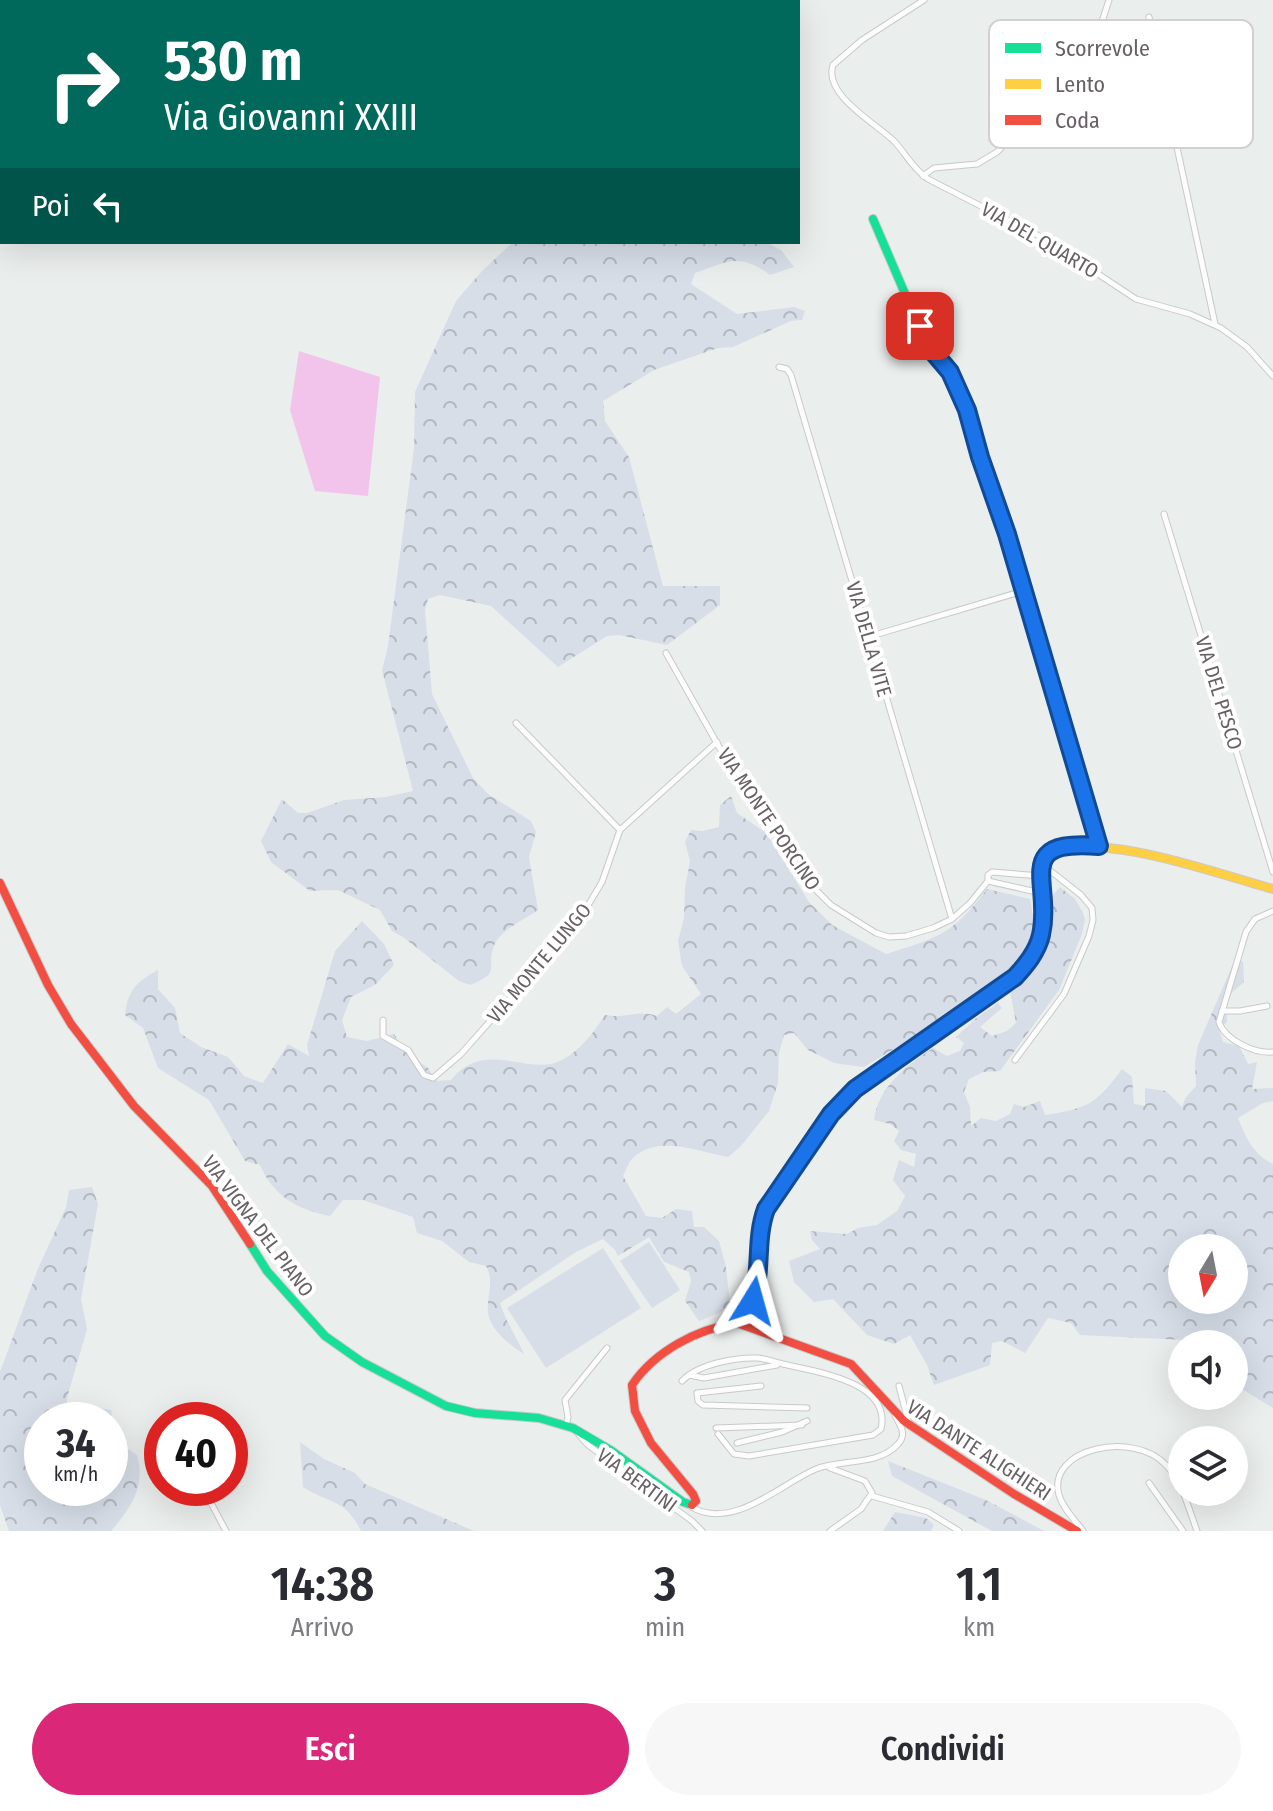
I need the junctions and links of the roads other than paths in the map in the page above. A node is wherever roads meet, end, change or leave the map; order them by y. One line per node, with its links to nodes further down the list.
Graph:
1 (924, 0): 8 (street, VIA DEL QUARTO)
2 (1109, 0): 4 (street)
3 (1149, 17): 5 (street)
4 (1103, 20)
5 (1150, 20)
6 (1001, 148): 8 (street)
7 (1177, 148): 10 (street)
8 (923, 176): 10 (street, VIA DEL QUARTO)
9 (873, 219): 14 (main road)
10 (1215, 325): 12 (street, VIA DEL QUARTO)
11 (779, 367): 15 (street, VIA DELLA VITE)
12 (1273, 376)
13 (1164, 514): 22 (street, VIA DEL PESCO)
14 (1023, 591): 15 (street); 20 (main road)
15 (868, 637): 29 (street, VIA DELLA VITE)
16 (666, 653): 18 (street, VIA MONTE PORCINO)
17 (516, 723): 19 (street)
18 (717, 742): 19 (street, VIA MONTE LUNGO); 29 (street, VIA MONTE PORCINO)
19 (620, 830): 32 (street, VIA MONTE LUNGO)
20 (1099, 846): 21 (main road); 26 (main road)
21 (1042, 864): 23 (main road); 34 (street)
22 (1273, 872)
23 (1041, 876): 24 (street); 27 (main road)
24 (988, 881): 27 (street); 29 (street, VIA MONTE PORCINO)
25 (0, 883): 48 (main road, VIA VIGNA DEL PIANO)
26 (1273, 889)
27 (1041, 893): 35 (main road)
28 (1273, 911): 31 (street)
29 (952, 919)
30 (1267, 1006): 31 (street)
31 (1222, 1011): 33 (street)
32 (383, 1020)
33 (1273, 1052)
34 (1015, 1060)
35 (756, 1290): 36 (main road); 37 (main road)
36 (744, 1325): 37 (main road, VIA DANTE ALIGHIERI); 53 (main road)
37 (769, 1334): 44 (main road, VIA DANTE ALIGHIERI)
38 (607, 1348): 48 (street)
39 (782, 1364): 40 (street); 40 (street); 44 (street)
40 (688, 1375): 41 (street)
41 (682, 1381)
42 (761, 1386): 45 (street)
43 (899, 1386): 47 (street)
44 (875, 1396): 46 (main road, VIA DANTE ALIGHIERI); 49 (street)
45 (807, 1408)
46 (893, 1412): 47 (main road, VIA DANTE ALIGHIERI); 50 (street)
47 (909, 1425): 59 (main road, VIA DANTE ALIGHIERI)
48 (570, 1427): 53 (main road, VIA VIGNA DEL PIANO); 56 (street, VIA BERTINI)
49 (737, 1443)
50 (825, 1466): 52 (street); 53 (street)
51 (1149, 1483): 60 (street)
52 (872, 1496): 57 (street); 58 (street)
53 (690, 1505)
54 (213, 1506): 55 (street)
55 (226, 1531)
56 (702, 1531)
57 (830, 1531)
58 (959, 1531)
59 (1080, 1531): 61 (street)
60 (1183, 1531)
61 (1197, 1531)

